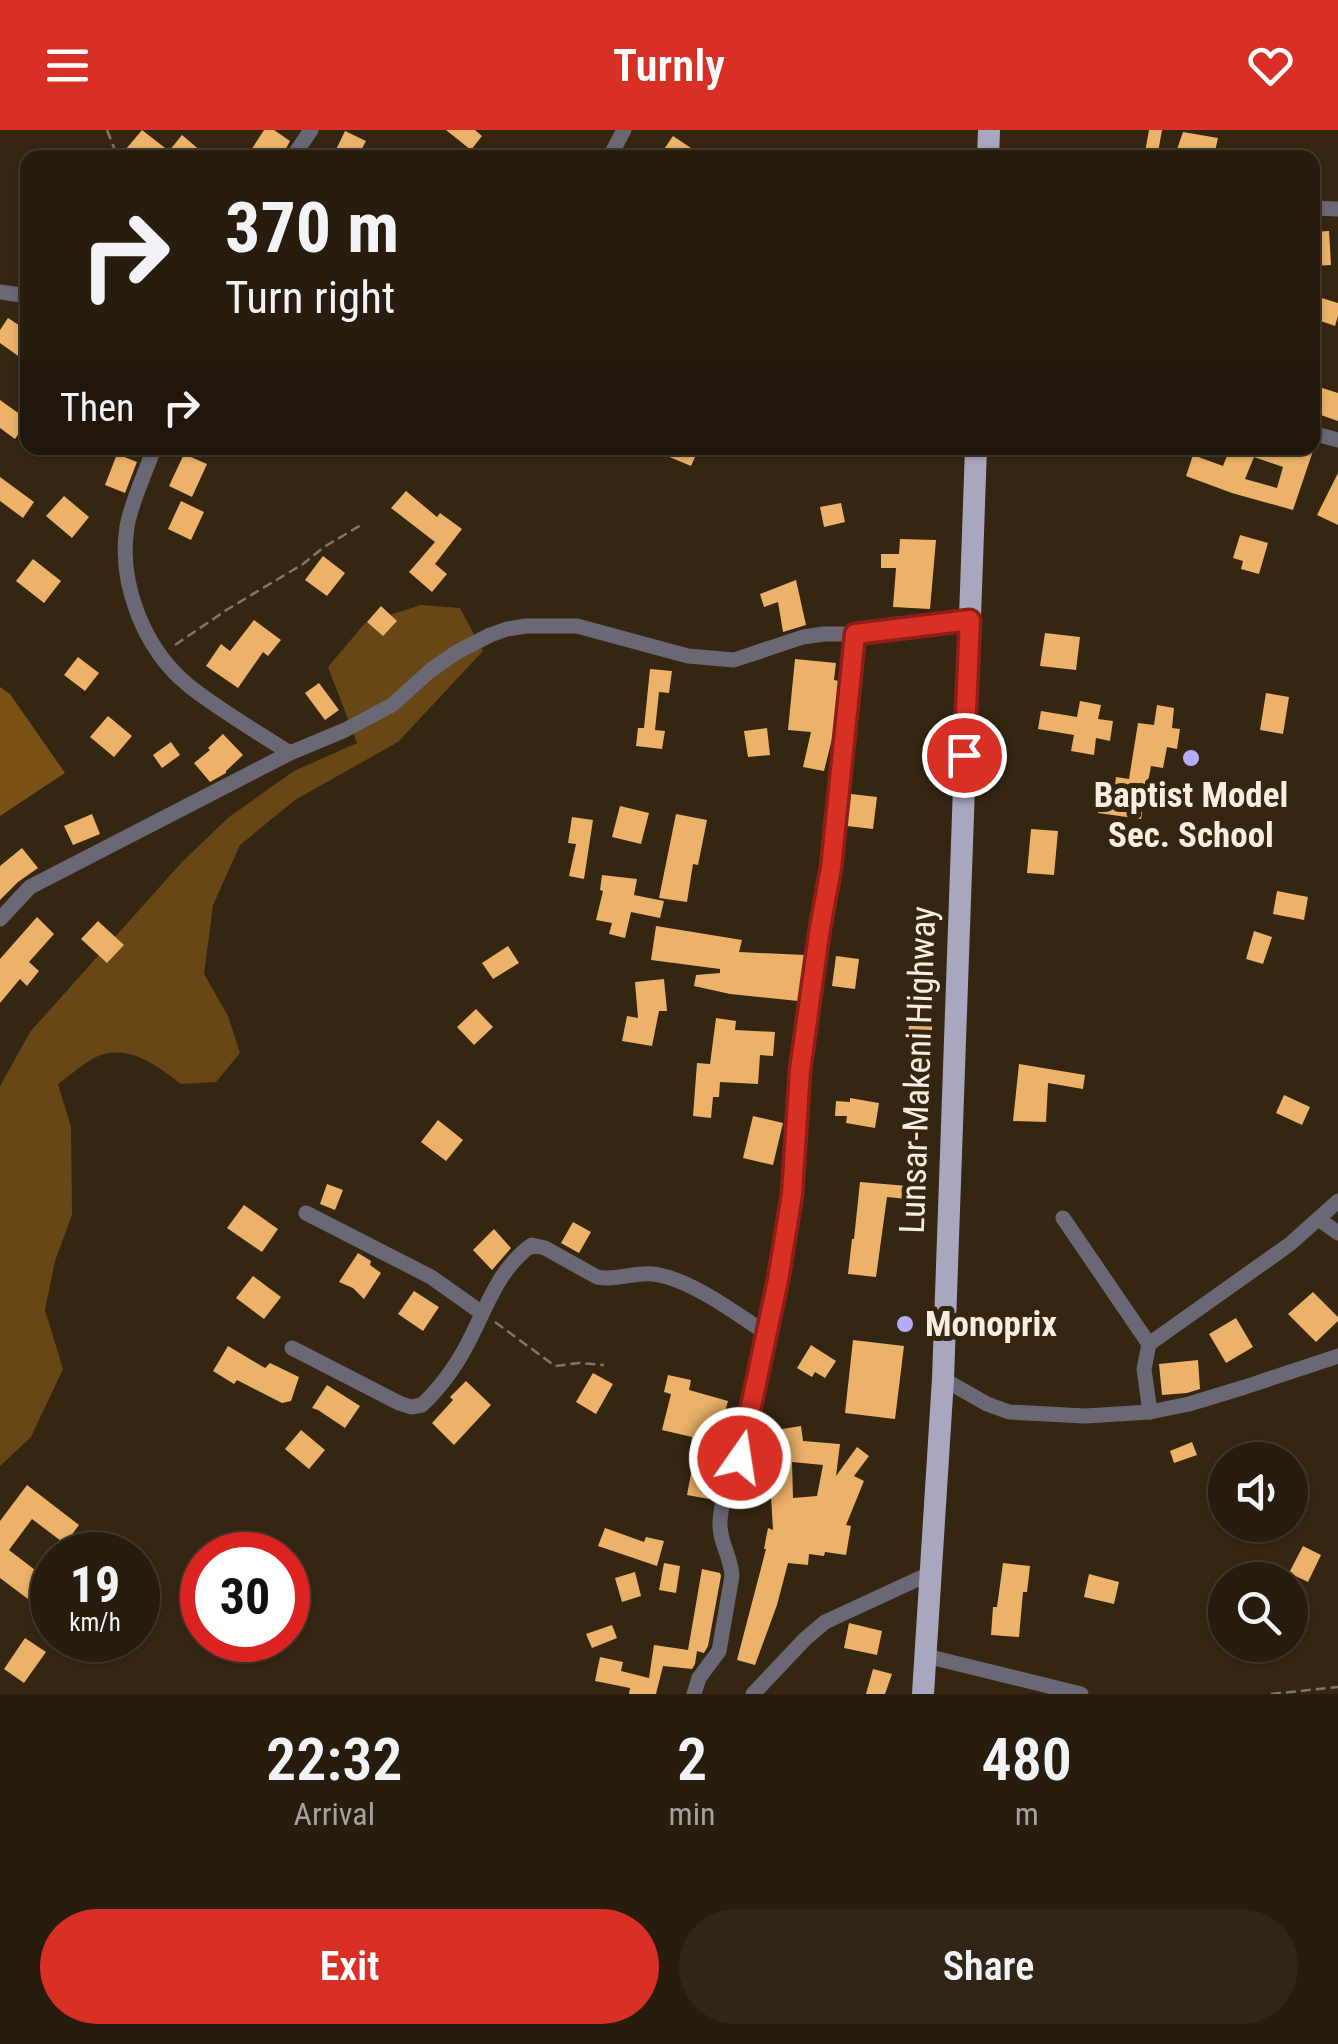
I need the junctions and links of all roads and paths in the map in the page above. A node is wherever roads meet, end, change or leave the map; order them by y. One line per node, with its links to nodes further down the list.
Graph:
1 (152, 455): 6 (street)
2 (976, 455): 4 (main road, Lunsar-Makeni Highway)
3 (361, 525): 6 (path)
4 (970, 620): 5 (street); 20 (main road, Lunsar-Makeni Highway)
5 (855, 634): 7 (street); 15 (street)
6 (161, 655): 7 (street)
7 (290, 753): 8 (street)
8 (0, 919)
9 (1338, 1201): 12 (street)
10 (306, 1213): 14 (street)
11 (1063, 1218): 16 (street)
12 (1320, 1220): 13 (street); 16 (street)
13 (1338, 1233)
14 (482, 1313): 15 (street); 17 (street); 19 (path)
15 (768, 1334): 25 (street)
16 (1149, 1344): 21 (street)
17 (292, 1348)
18 (1338, 1356): 21 (street)
19 (604, 1365)
20 (942, 1380): 21 (street); 22 (main road, Lunsar-Makeni Highway)
21 (1150, 1412)
22 (931, 1573): 23 (main road, Lunsar-Makeni Highway); 26 (street)
23 (926, 1656): 27 (main road, Lunsar-Makeni Highway); 28 (street)
24 (1338, 1688): 29 (path)
25 (694, 1694)
26 (753, 1694)
27 (922, 1694)
28 (1081, 1694)
29 (1271, 1694)

